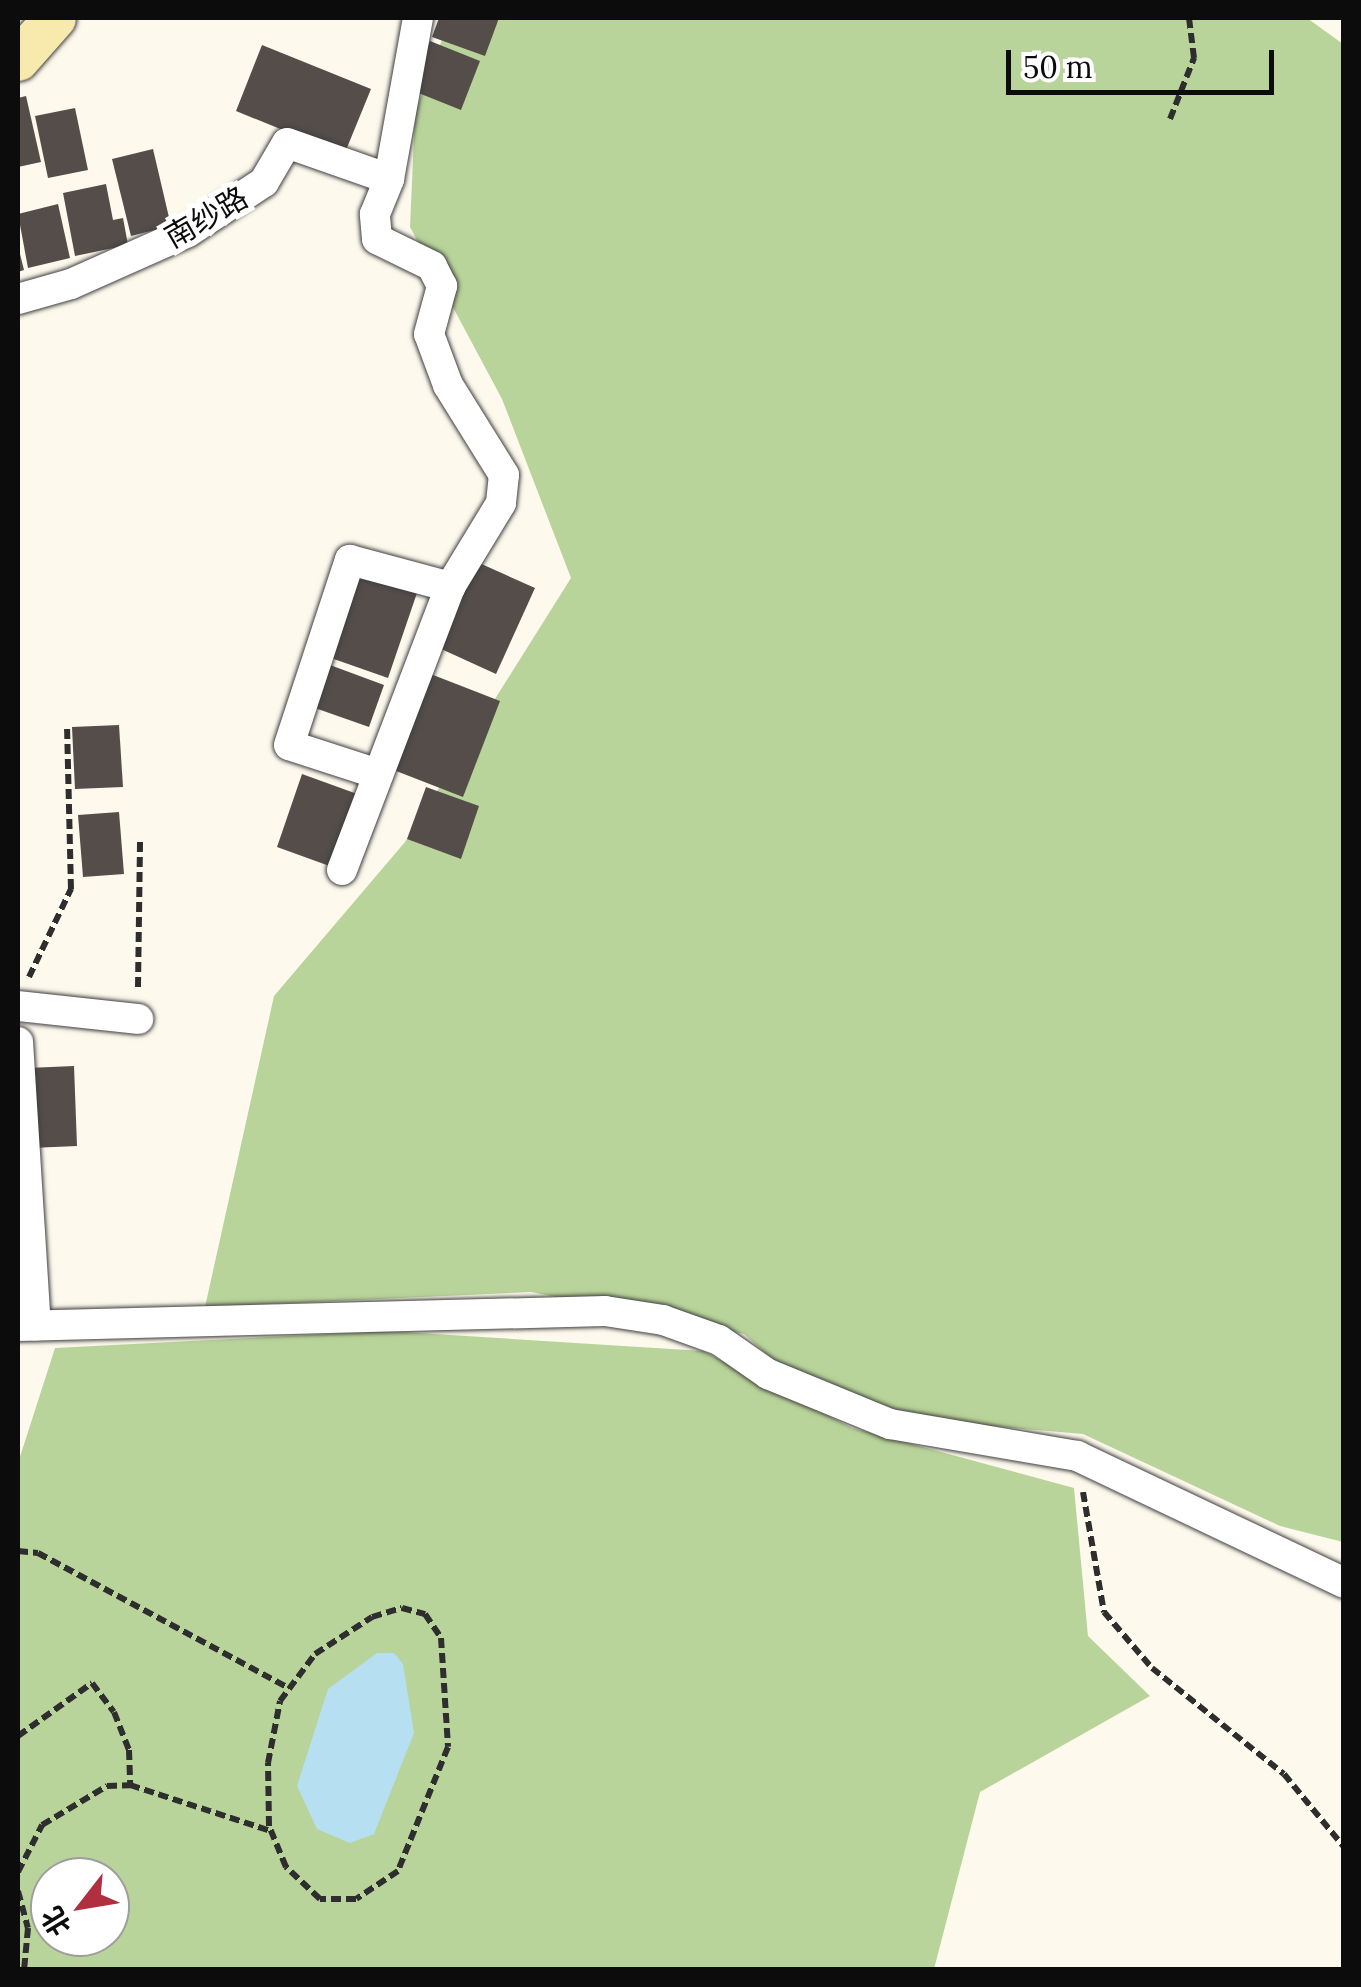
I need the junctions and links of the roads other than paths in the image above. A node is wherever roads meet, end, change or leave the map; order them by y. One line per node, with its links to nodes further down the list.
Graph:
1 (55, 18): 3 (street)
2 (418, 18): 4 (street)
3 (18, 60)
4 (389, 180): 5 (street, 南纱路); 6 (street)
5 (18, 299)
6 (450, 587): 7 (street); 7 (street)
7 (376, 773): 8 (street)
8 (342, 870)
9 (21, 996): 10 (street)
10 (138, 1018)
11 (18, 1042): 12 (street)
12 (26, 1325): 13 (street)
13 (1344, 1583)

